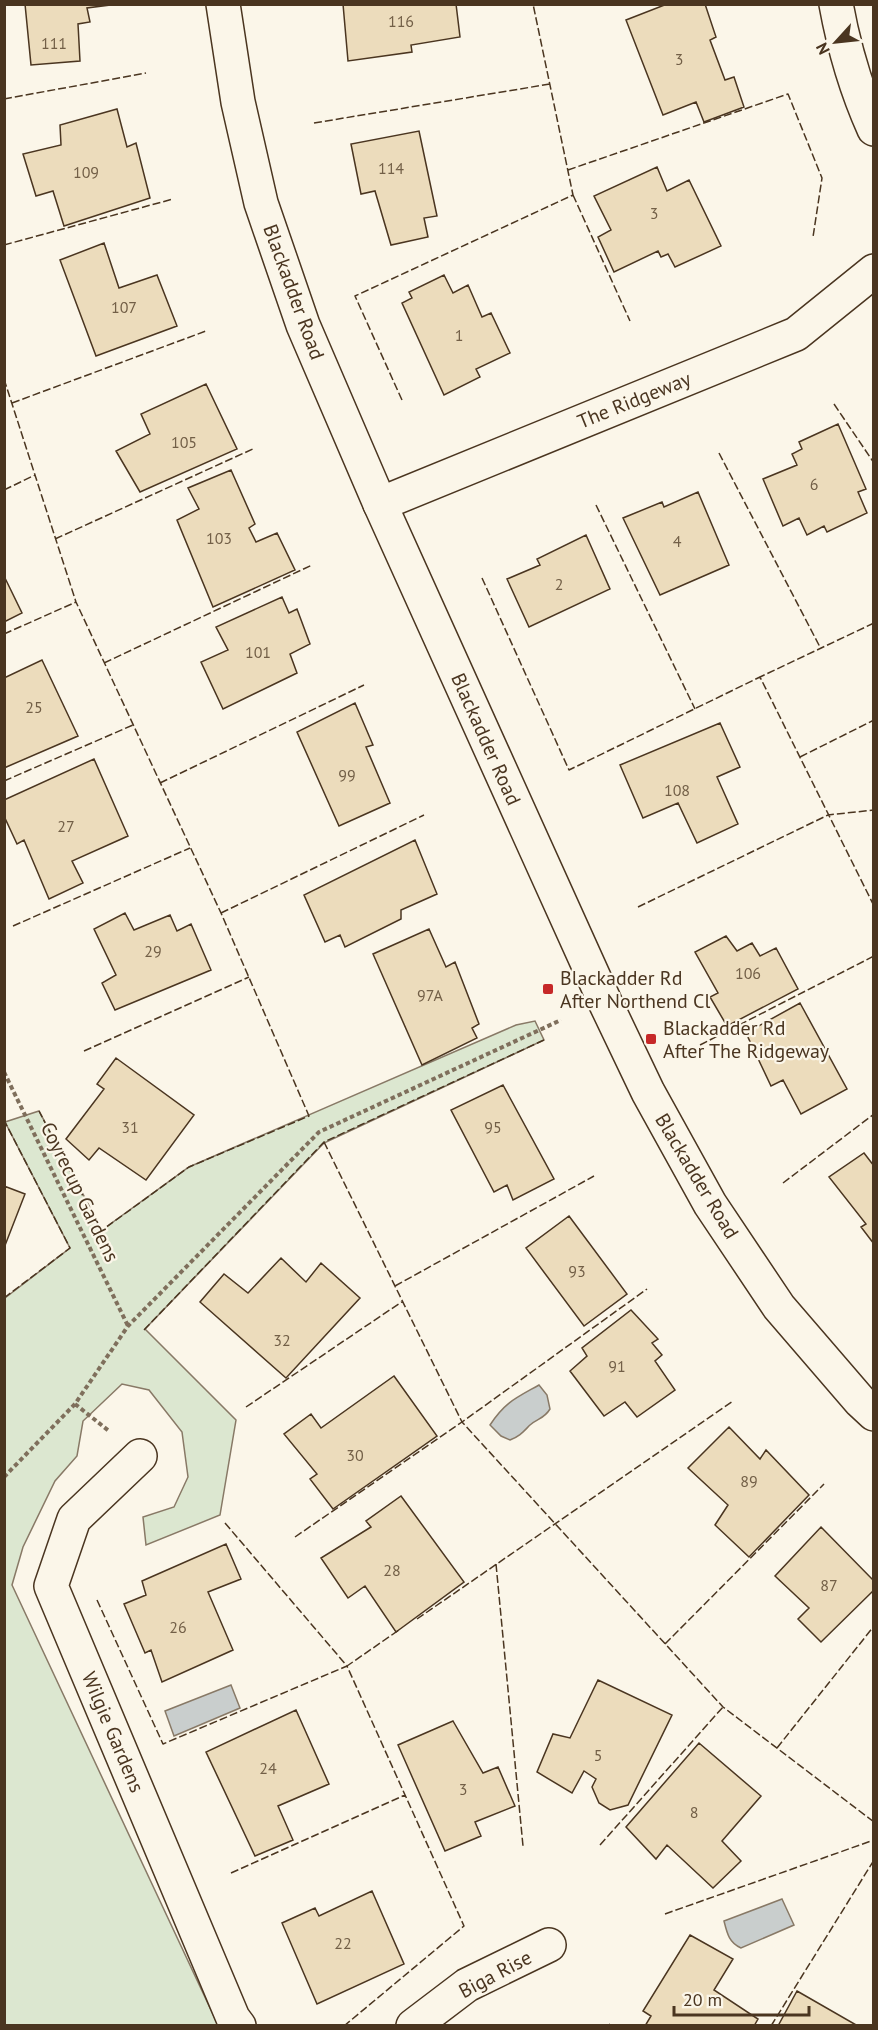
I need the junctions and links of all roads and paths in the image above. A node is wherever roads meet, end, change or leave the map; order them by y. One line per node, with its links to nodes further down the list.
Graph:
1 (222, 4): 5 (street, Blackadder Road)
2 (836, 4): 3 (street)
3 (873, 129)
4 (873, 271): 5 (street, The Ridgeway)
5 (380, 504): 9 (street, Blackadder Road)
6 (561, 1020): 8 (path)
7 (4, 1072): 8 (path, Coyrecup Gardens)
8 (128, 1326): 11 (path)
9 (873, 1414)
10 (140, 1456): 13 (street, Wilgie Gardens)
11 (4, 1477)
12 (549, 1945): 14 (street, Biga Rise)
13 (239, 2025)
14 (413, 2025)

